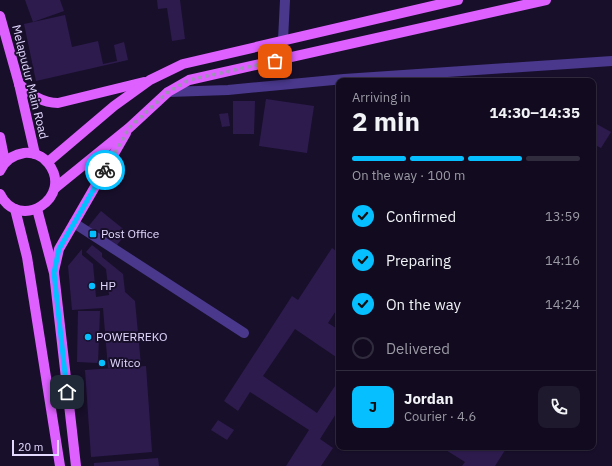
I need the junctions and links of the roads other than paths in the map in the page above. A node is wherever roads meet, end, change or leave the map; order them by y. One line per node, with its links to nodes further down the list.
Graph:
1 (285, 0): 5 (street)
2 (458, 0): 5 (main road)
3 (546, 0): 11 (main road)
4 (0, 16): 10 (main road, Melapudur Main Road)
5 (283, 40): 8 (main road)
6 (612, 61): 7 (street)
7 (359, 78)
8 (150, 80): 10 (main road); 15 (main road)
9 (336, 80): 11 (street)
10 (19, 84): 14 (main road, Melapudur Main Road)
11 (168, 92): 12 (main road)
12 (129, 128): 17 (main road); 21 (main road)
13 (0, 137): 16 (main road)
14 (35, 154): 15 (main road); 16 (main road)
15 (48, 162): 17 (main road)
16 (3, 166)
17 (55, 188): 20 (main road)
18 (0, 194): 19 (main road)
19 (7, 206): 20 (main road); 24 (main road)
20 (37, 209): 22 (main road)
21 (74, 223): 22 (main road); 23 (street)
22 (54, 273): 25 (main road)
23 (244, 333)
24 (60, 466)
25 (76, 466)

